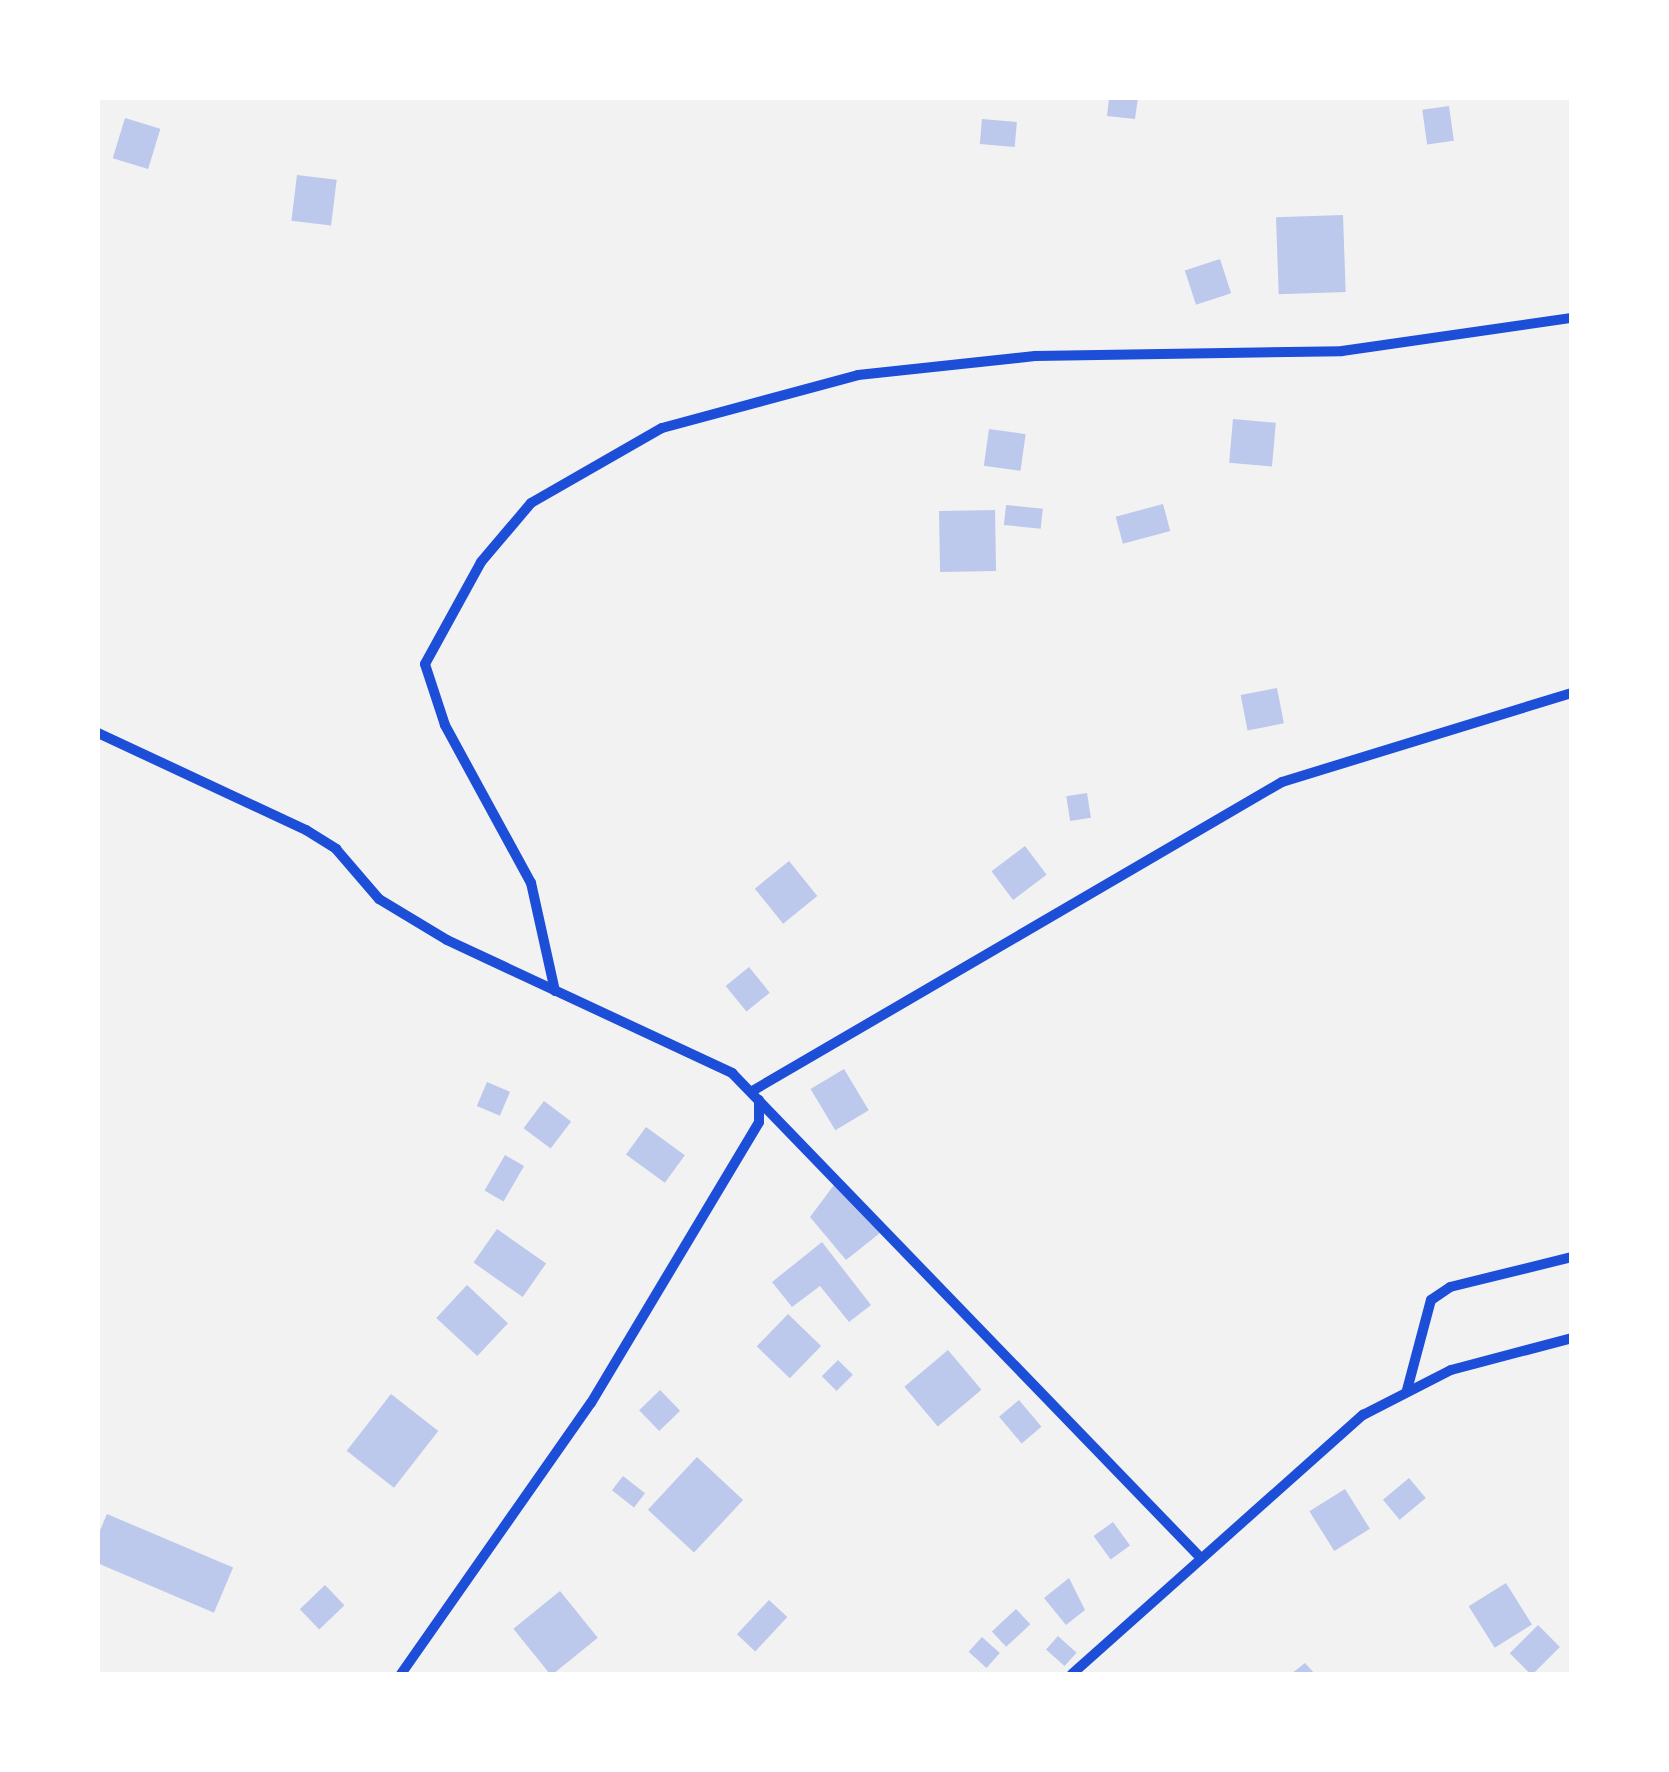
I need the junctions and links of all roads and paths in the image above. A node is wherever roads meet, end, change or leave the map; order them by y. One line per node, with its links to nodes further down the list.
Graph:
1 (1572, 318): 4 (street)
2 (1572, 693): 5 (street)
3 (98, 733): 4 (street)
4 (555, 991): 5 (street)
5 (754, 1090): 9 (street); 10 (street)
6 (1572, 1256): 8 (street)
7 (1572, 1338): 8 (street)
8 (1407, 1390): 9 (street)
9 (1198, 1555): 11 (street)
10 (401, 1674)
11 (1072, 1674)

